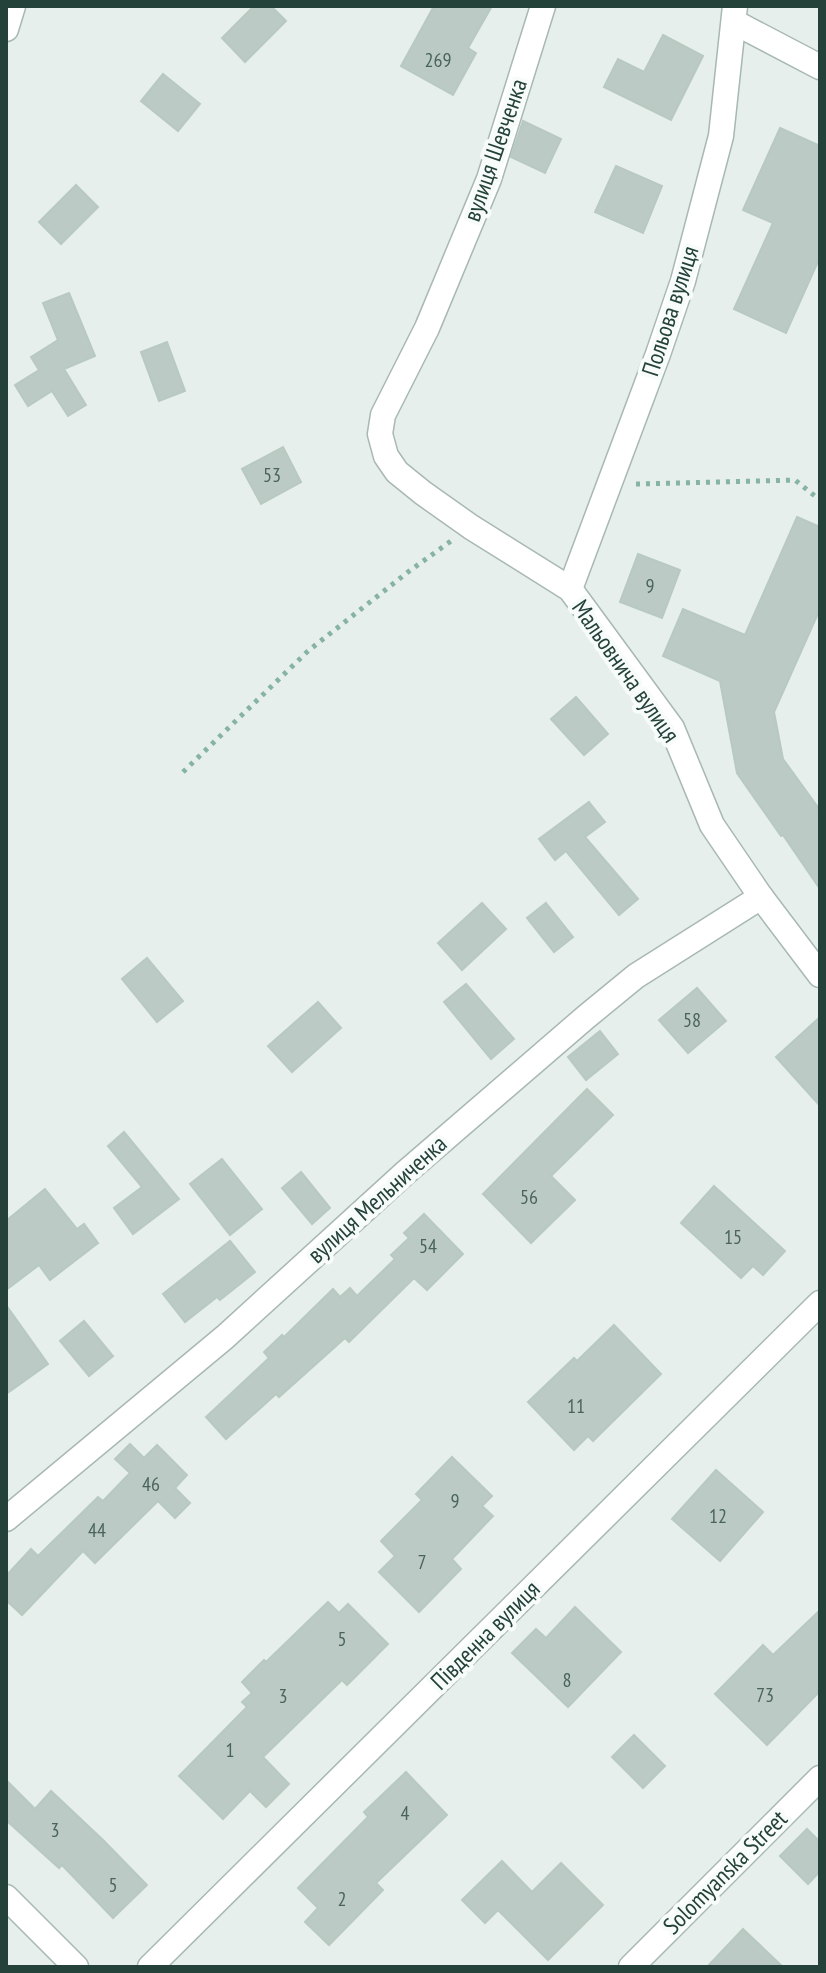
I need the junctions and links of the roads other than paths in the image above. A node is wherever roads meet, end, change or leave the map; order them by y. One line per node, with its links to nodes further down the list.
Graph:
1 (13, 6): 4 (street)
2 (543, 6): 6 (street, вулиця Шевченка)
3 (734, 14): 5 (street, Польова вулиця); 7 (street, Польова вулиця)
4 (6, 29)
5 (820, 67)
6 (442, 292): 7 (street, Мальовнича вулиця)
7 (570, 589): 8 (street, Мальовнича вулиця)
8 (761, 897): 9 (street, Мальовнича вулиця); 11 (street, вулиця Мельниченка)
9 (820, 975)
10 (820, 1303): 15 (street, Південна вулиця)
11 (6, 1519)
12 (820, 1778): 16 (street, Solomyanska Street)
13 (6, 1897): 14 (street)
14 (76, 1967)
15 (150, 1967)
16 (631, 1967)

